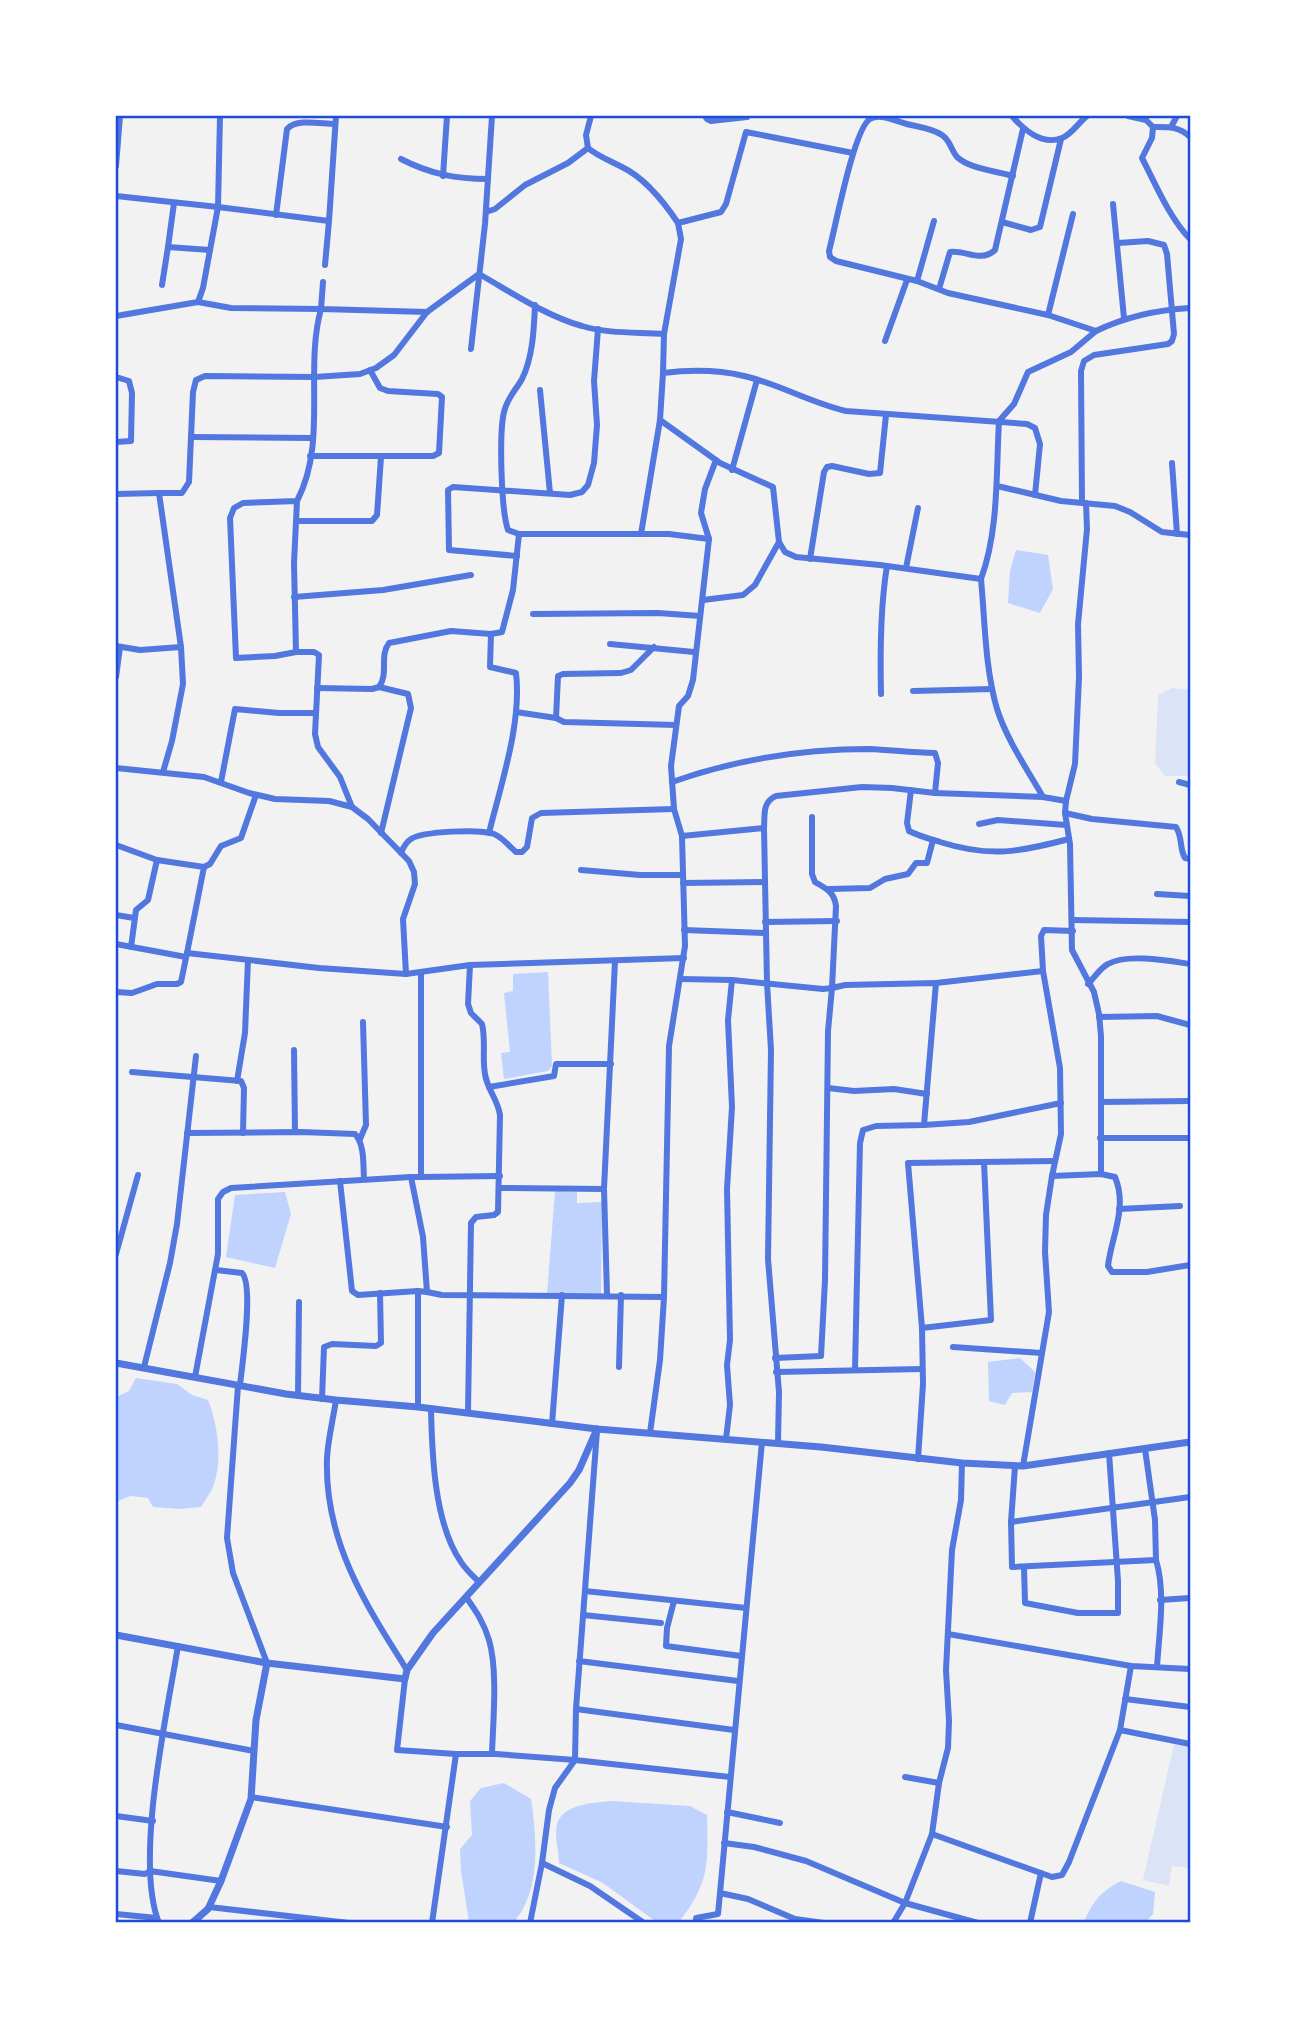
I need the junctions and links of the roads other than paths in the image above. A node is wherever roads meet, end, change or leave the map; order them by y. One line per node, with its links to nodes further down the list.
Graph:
1 (120, 116): 21 (street)
2 (220, 116): 31 (street)
3 (336, 116): 13 (street)
4 (447, 116): 25 (street)
5 (492, 116): 27 (street)
6 (591, 116): 20 (street)
7 (705, 116): 8 (street)
8 (747, 116): 17 (street)
9 (1012, 116): 16 (street)
10 (1087, 116): 19 (street)
11 (1128, 116): 14 (street)
12 (1177, 116): 15 (street)
13 (335, 124): 34 (street); 35 (street)
14 (1153, 127): 15 (street); 39 (street)
15 (1171, 127): 18 (street)
16 (1023, 129): 19 (street); 26 (street)
17 (746, 132): 22 (street); 38 (street)
18 (1191, 136)
19 (1061, 139): 37 (street)
20 (588, 148): 32 (street); 38 (street)
21 (117, 149): 24 (street)
22 (853, 153): 26 (street); 45 (street)
23 (401, 159): 25 (street)
24 (116, 166)
25 (443, 176): 27 (street)
26 (1013, 176): 37 (street)
27 (488, 180): 32 (street)
28 (116, 196): 29 (street)
29 (174, 203): 31 (street); 41 (street)
30 (1113, 204): 40 (street)
31 (218, 207): 34 (street); 42 (street)
32 (486, 212): 44 (street)
33 (1073, 214): 56 (street)
34 (276, 215): 35 (street)
35 (329, 221): 43 (street)
36 (934, 221): 46 (street)
37 (1002, 222): 49 (street)
38 (678, 223): 61 (street)
39 (1191, 239)
40 (1118, 243): 52 (street); 58 (street)
41 (168, 247): 42 (street); 48 (street)
42 (210, 250): 50 (street)
43 (325, 265)
44 (479, 274): 51 (street); 55 (street); 63 (street)
45 (907, 280): 46 (street); 62 (street)
46 (918, 281): 49 (street)
47 (323, 282): 54 (street)
48 (162, 285)
49 (939, 289): 56 (street)
50 (198, 302): 54 (street); 57 (street)
51 (535, 304): 59 (street); 82 (street)
52 (1173, 308): 53 (street); 58 (street); 88 (street)
53 (1191, 308)
54 (321, 309): 55 (street); 67 (street)
55 (427, 312): 64 (street)
56 (1048, 315): 60 (street)
57 (116, 316)
58 (1124, 318): 60 (street)
59 (598, 329): 61 (street); 85 (street)
60 (1096, 331): 72 (street)
61 (664, 334): 65 (street)
62 (885, 341)
63 (471, 349)
64 (370, 370): 67 (street); 77 (street)
65 (663, 373): 68 (street); 71 (street)
66 (116, 377): 75 (street)
67 (315, 377): 73 (street); 74 (street)
68 (757, 380): 70 (street); 80 (street)
69 (540, 390): 85 (street)
70 (886, 415): 72 (street); 98 (street)
71 (660, 420): 78 (street); 92 (street)
72 (999, 421): 81 (street); 86 (street)
73 (191, 437): 74 (street); 84 (street)
74 (312, 438): 76 (street)
75 (116, 442)
76 (310, 456): 77 (street); 87 (street)
77 (381, 457): 90 (street)
78 (716, 460): 80 (street); 95 (street)
79 (1172, 463): 93 (street)
80 (732, 470): 96 (street)
81 (997, 486): 86 (street); 102 (street)
82 (503, 491): 85 (street); 91 (street); 97 (street)
83 (116, 494): 84 (street)
84 (159, 494): 109 (street)
85 (550, 494)
86 (1035, 495): 88 (street)
87 (297, 501): 90 (street); 112 (street)
88 (1084, 503): 93 (street); 134 (street)
89 (918, 508): 100 (street)
90 (296, 521): 103 (street)
91 (519, 534): 92 (street); 97 (street)
92 (641, 534): 95 (street)
93 (1177, 534): 94 (street)
94 (1191, 536)
95 (709, 539): 104 (street)
96 (779, 542): 98 (street); 104 (street)
97 (517, 556): 107 (street)
98 (810, 559): 99 (street)
99 (887, 566): 100 (street); 119 (street)
100 (906, 568): 102 (street)
101 (471, 575): 103 (street)
102 (981, 579): 117 (street)
103 (294, 597): 112 (street)
104 (703, 600): 106 (street)
105 (533, 614): 106 (street)
106 (700, 616): 113 (street)
107 (491, 635): 115 (street); 120 (street)
108 (610, 644): 111 (street)
109 (181, 646): 110 (street); 125 (street)
110 (118, 647): 114 (street)
111 (654, 647): 113 (street); 122 (street)
112 (296, 652): 116 (street)
113 (694, 652): 123 (street)
114 (116, 677)
115 (379, 687): 116 (street); 142 (street)
116 (317, 688): 121 (street)
117 (992, 689): 118 (street); 133 (street)
118 (912, 691)
119 (881, 694)
120 (516, 712): 122 (street); 143 (street)
121 (315, 713): 126 (street); 135 (street)
122 (556, 718): 123 (street)
123 (676, 725): 127 (street)
124 (116, 768): 125 (street)
125 (163, 772): 126 (street)
126 (220, 782): 132 (street)
127 (673, 782): 131 (street); 136 (street)
128 (1179, 782): 129 (street)
129 (1191, 785)
130 (911, 790): 131 (street); 141 (street); 146 (street)
131 (934, 793): 133 (street)
132 (256, 795): 135 (street); 151 (street)
133 (1043, 797): 134 (street)
134 (1066, 801): 137 (street)
135 (352, 807): 142 (street)
136 (674, 809): 143 (street); 144 (street)
137 (1065, 813): 140 (street); 149 (street)
138 (812, 817): 156 (street)
139 (979, 824): 140 (street)
140 (1066, 825): 145 (street)
141 (764, 828): 144 (street); 154 (street)
142 (381, 833): 148 (street)
143 (489, 833): 148 (street)
144 (682, 836): 153 (street)
145 (1069, 839): 146 (street); 161 (street)
146 (933, 840): 156 (street)
147 (116, 845): 150 (street)
148 (401, 853): 178 (street)
149 (1191, 859)
150 (157, 860): 151 (street); 160 (street)
151 (204, 867): 170 (street)
152 (581, 870): 153 (street)
153 (683, 874): 155 (street)
154 (765, 882): 155 (street); 163 (street)
155 (683, 883): 165 (street)
156 (829, 890): 162 (street)
157 (1157, 894): 158 (street)
158 (1191, 896)
159 (116, 915): 160 (street)
160 (134, 918): 169 (street)
161 (1072, 920): 164 (street); 166 (street)
162 (836, 921): 163 (street); 184 (street)
163 (765, 922): 167 (street)
164 (1191, 922)
165 (684, 930): 167 (street); 171 (street)
166 (1073, 931): 176 (street); 183 (street)
167 (765, 933): 181 (street)
168 (116, 944): 169 (street)
169 (131, 947): 170 (street)
170 (186, 955): 172 (street); 185 (street)
171 (684, 958): 173 (street); 179 (street)
172 (248, 960): 178 (street); 194 (street)
173 (615, 961): 175 (street); 191 (street)
174 (1191, 964): 183 (street)
175 (470, 965): 177 (street); 195 (street)
176 (1043, 971): 182 (street); 200 (street)
177 (421, 972): 178 (street); 213 (street)
178 (406, 974)
179 (681, 979): 180 (street); 232 (street)
180 (732, 979): 181 (street); 255 (street)
181 (767, 983): 184 (street); 237 (street)
182 (936, 983): 184 (street); 197 (street)
183 (1088, 984): 186 (street)
184 (832, 988): 196 (street)
185 (116, 992)
186 (1099, 1017): 188 (street); 199 (street)
187 (363, 1022): 207 (street)
188 (1191, 1025)
189 (294, 1050): 202 (street)
190 (196, 1056): 193 (street)
191 (611, 1064): 195 (street); 219 (street)
192 (132, 1072): 193 (street)
193 (194, 1077): 194 (street); 203 (street)
194 (237, 1081): 204 (street)
195 (489, 1087): 214 (street)
196 (828, 1088): 197 (street); 237 (street)
197 (926, 1094): 201 (street)
198 (1191, 1101): 199 (street)
199 (1101, 1102): 205 (street)
200 (1061, 1103): 201 (street); 208 (street)
201 (924, 1125): 242 (street)
202 (295, 1132): 204 (street); 207 (street)
203 (187, 1133): 204 (street); 239 (street)
204 (243, 1133)
205 (1100, 1138): 206 (street); 210 (street)
206 (1191, 1138)
207 (360, 1139): 216 (street)
208 (1055, 1161): 209 (street); 212 (street)
209 (984, 1162): 234 (street); 234 (street)
210 (1101, 1174): 212 (street); 221 (street)
211 (138, 1175): 222 (street)
212 (1052, 1176): 236 (street)
213 (421, 1177): 214 (street); 215 (street)
214 (500, 1177): 218 (street)
215 (411, 1178): 216 (street); 226 (street)
216 (364, 1179): 217 (street)
217 (340, 1181): 224 (street); 227 (street)
218 (500, 1188): 219 (street); 228 (street)
219 (604, 1189): 230 (street)
220 (1180, 1206): 221 (street)
221 (1119, 1209): 223 (street)
222 (116, 1254)
223 (1191, 1265)
224 (216, 1270): 244 (street); 245 (street)
225 (418, 1291): 226 (street); 227 (street); 249 (street)
226 (428, 1292): 228 (street)
227 (380, 1293): 247 (street)
228 (471, 1295): 229 (street); 251 (street)
229 (562, 1295): 230 (street); 252 (street)
230 (607, 1295): 231 (street)
231 (621, 1295): 232 (street); 240 (street)
232 (664, 1297): 254 (street)
233 (299, 1302): 246 (street)
234 (922, 1328): 241 (street)
235 (953, 1347): 236 (street)
236 (1042, 1353): 263 (street)
237 (775, 1358): 243 (street)
238 (116, 1363): 239 (street)
239 (145, 1367): 244 (street)
240 (619, 1367)
241 (922, 1369): 242 (street); 261 (street)
242 (855, 1370): 243 (street)
243 (776, 1372): 258 (street)
244 (195, 1377): 245 (street)
245 (239, 1386): 246 (street); 285 (street)
246 (298, 1396): 247 (street)
247 (322, 1399): 248 (street)
248 (336, 1400): 249 (street); 289 (street)
249 (418, 1407): 250 (street)
250 (430, 1408): 251 (street); 271 (street)
251 (468, 1413): 252 (street)
252 (552, 1424): 253 (street)
253 (597, 1429): 254 (street); 271 (street); 272 (street)
254 (650, 1433): 255 (street)
255 (726, 1439): 256 (street)
256 (762, 1442): 258 (street); 277 (street)
257 (1191, 1442): 259 (street)
258 (778, 1443): 261 (street)
259 (1145, 1449): 260 (street); 265 (street)
260 (1109, 1453): 263 (street); 266 (street)
261 (918, 1459): 262 (street)
262 (962, 1463): 263 (street); 280 (street)
263 (1019, 1466): 267 (street)
264 (1191, 1497): 265 (street)
265 (1153, 1503): 266 (street); 268 (street)
266 (1111, 1509): 267 (street); 269 (street)
267 (1011, 1522): 270 (street)
268 (1156, 1560): 269 (street); 275 (street)
269 (1115, 1564): 270 (street); 270 (street)
270 (1024, 1567)
271 (480, 1582): 273 (street)
272 (584, 1591): 276 (street); 278 (street)
273 (466, 1597): 289 (street); 301 (street)
274 (1191, 1598): 275 (street)
275 (1160, 1600): 287 (street)
276 (674, 1601): 277 (street); 283 (street)
277 (746, 1608): 283 (street)
278 (583, 1615): 279 (street); 284 (street)
279 (661, 1623)
280 (948, 1634): 286 (street); 305 (street)
281 (116, 1635): 282 (street)
282 (178, 1646): 285 (street); 297 (street)
283 (741, 1656): 290 (street)
284 (579, 1661): 290 (street); 293 (street)
285 (267, 1663): 289 (street); 299 (street)
286 (1131, 1666): 287 (street); 291 (street)
287 (1157, 1667): 288 (street)
288 (1191, 1669)
289 (406, 1674): 300 (street)
290 (738, 1681): 295 (street)
291 (1125, 1699): 292 (street); 296 (street)
292 (1191, 1707)
293 (576, 1709): 295 (street); 302 (street)
294 (116, 1725): 297 (street)
295 (734, 1730): 303 (street)
296 (1120, 1730): 298 (street); 317 (street)
297 (164, 1733): 299 (street); 309 (street)
298 (1191, 1744)
299 (254, 1751): 306 (street)
300 (456, 1754): 301 (street); 311 (street)
301 (492, 1754): 302 (street)
302 (575, 1760): 303 (street); 314 (street)
303 (730, 1777): 307 (street)
304 (905, 1777): 305 (street)
305 (939, 1783): 312 (street)
306 (251, 1797): 311 (street); 318 (street)
307 (727, 1812): 310 (street); 313 (street)
308 (116, 1816): 309 (street)
309 (153, 1821): 316 (street)
310 (780, 1823)
311 (447, 1827): 327 (street)
312 (932, 1834): 317 (street); 320 (street)
313 (724, 1843): 319 (street); 320 (street)
314 (542, 1863): 324 (street); 328 (street)
315 (116, 1871): 316 (street)
316 (150, 1871): 318 (street); 323 (street)
317 (1041, 1873): 333 (street)
318 (221, 1881): 321 (street)
319 (720, 1893): 329 (street); 330 (street)
320 (905, 1903): 331 (street); 332 (street)
321 (209, 1907): 325 (street); 326 (street)
322 (116, 1914): 323 (street)
323 (158, 1920)
324 (640, 1921)
325 (192, 1923)
326 (349, 1923)
327 (432, 1923)
328 (530, 1923)
329 (696, 1923)
330 (824, 1923)
331 (893, 1923)
332 (978, 1923)
333 (1030, 1923)

